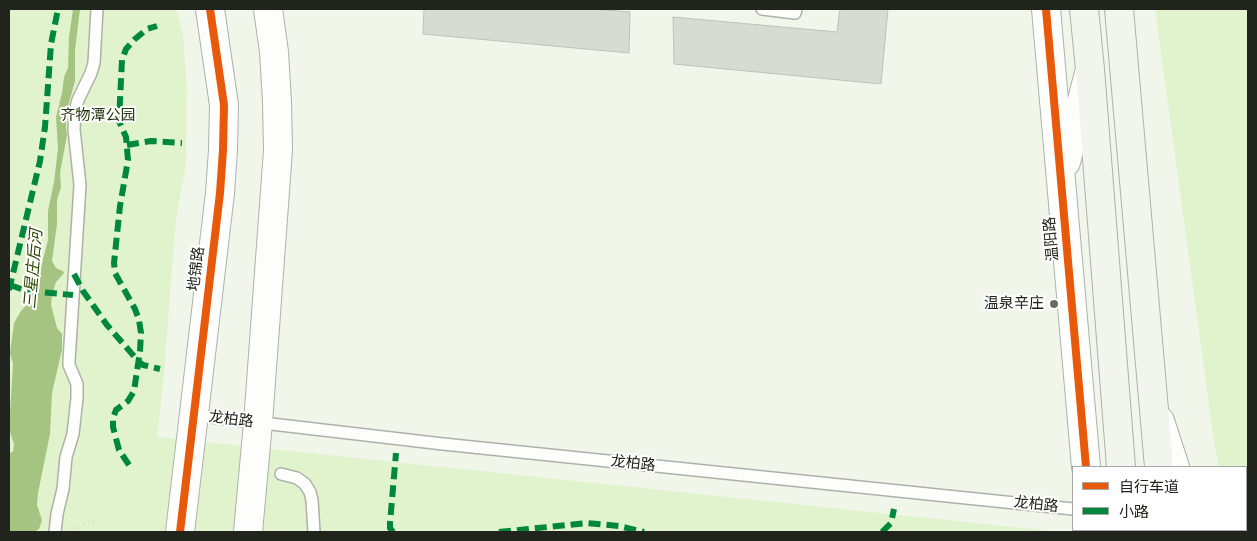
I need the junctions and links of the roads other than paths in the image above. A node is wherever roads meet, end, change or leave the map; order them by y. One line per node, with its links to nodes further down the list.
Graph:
1 (97, 9): 20 (lane)
2 (210, 9): 12 (street, 地锦路)
3 (268, 9): 13 (street)
4 (762, 9): 5 (lane)
5 (796, 9)
6 (1046, 9): 10 (street, 温阳路)
7 (1084, 9): 9 (main road)
8 (1119, 9): 11 (main road)
9 (1090, 69): 10 (street); 15 (main road)
10 (1061, 182): 14 (street, 温阳路)
11 (1155, 404): 16 (main road); 17 (street)
12 (194, 415): 13 (lane, 龙柏路); 21 (street, 地锦路)
13 (258, 423): 19 (lane, 龙柏路); 22 (street)
14 (1086, 466)
15 (1121, 466)
16 (1159, 466)
17 (1175, 466)
18 (281, 474): 23 (lane)
19 (1072, 509)
20 (55, 532)
21 (180, 532)
22 (248, 532)
23 (314, 532)

